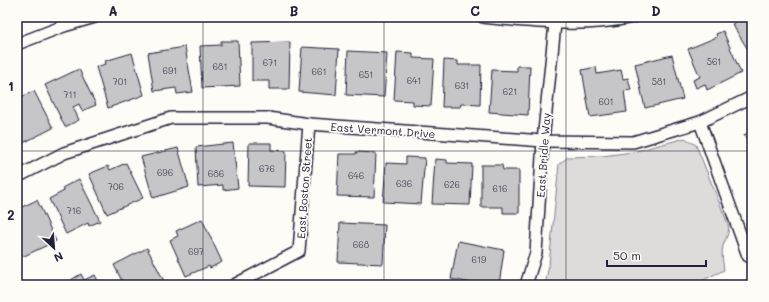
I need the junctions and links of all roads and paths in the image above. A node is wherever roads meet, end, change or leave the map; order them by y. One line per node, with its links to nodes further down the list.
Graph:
1 (95, 17): 5 (street)
2 (483, 17): 4 (street)
3 (634, 17): 4 (street)
4 (555, 24): 9 (street, East Bridle Way)
5 (17, 44)
6 (752, 97): 7 (street, East Vermont Drive)
7 (700, 122): 9 (street, East Vermont Drive); 11 (street)
8 (309, 124): 9 (street, East Vermont Drive); 10 (street, East Vermont Drive); 12 (street, East Boston Street)
9 (543, 141): 13 (street, East Bridle Way)
10 (17, 177)
11 (748, 256)
12 (234, 285)
13 (526, 285)

